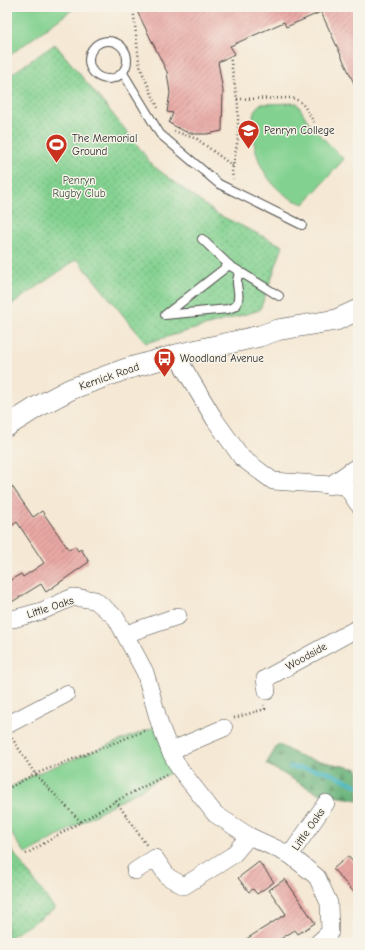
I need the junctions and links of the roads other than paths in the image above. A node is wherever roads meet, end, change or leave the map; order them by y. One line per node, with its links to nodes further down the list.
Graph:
1 (123, 73): 1 (lane); 2 (lane)
2 (302, 225)
3 (202, 239): 4 (lane)
4 (229, 265): 5 (lane); 5 (lane)
5 (240, 272): 6 (lane)
6 (279, 296)
7 (358, 310): 8 (street, Kernick Road)
8 (176, 355): 9 (street, Kernick Road); 11 (street)
9 (7, 426)
10 (358, 466): 11 (street)
11 (329, 486): 12 (street)
12 (358, 504)
13 (178, 616): 16 (street)
14 (7, 618): 16 (street, Little Oaks)
15 (358, 628): 17 (street, Woodside)
16 (126, 634): 21 (street, Little Oaks)
17 (267, 691)
18 (66, 694): 20 (street)
19 (224, 728): 21 (street)
20 (9, 731)
21 (170, 751): 23 (street, Little Oaks)
22 (326, 803): 24 (street, Little Oaks)
23 (249, 836): 24 (street, Little Oaks); 25 (street)
24 (290, 855): 26 (street, Little Oaks)
25 (135, 871)
26 (318, 943)

